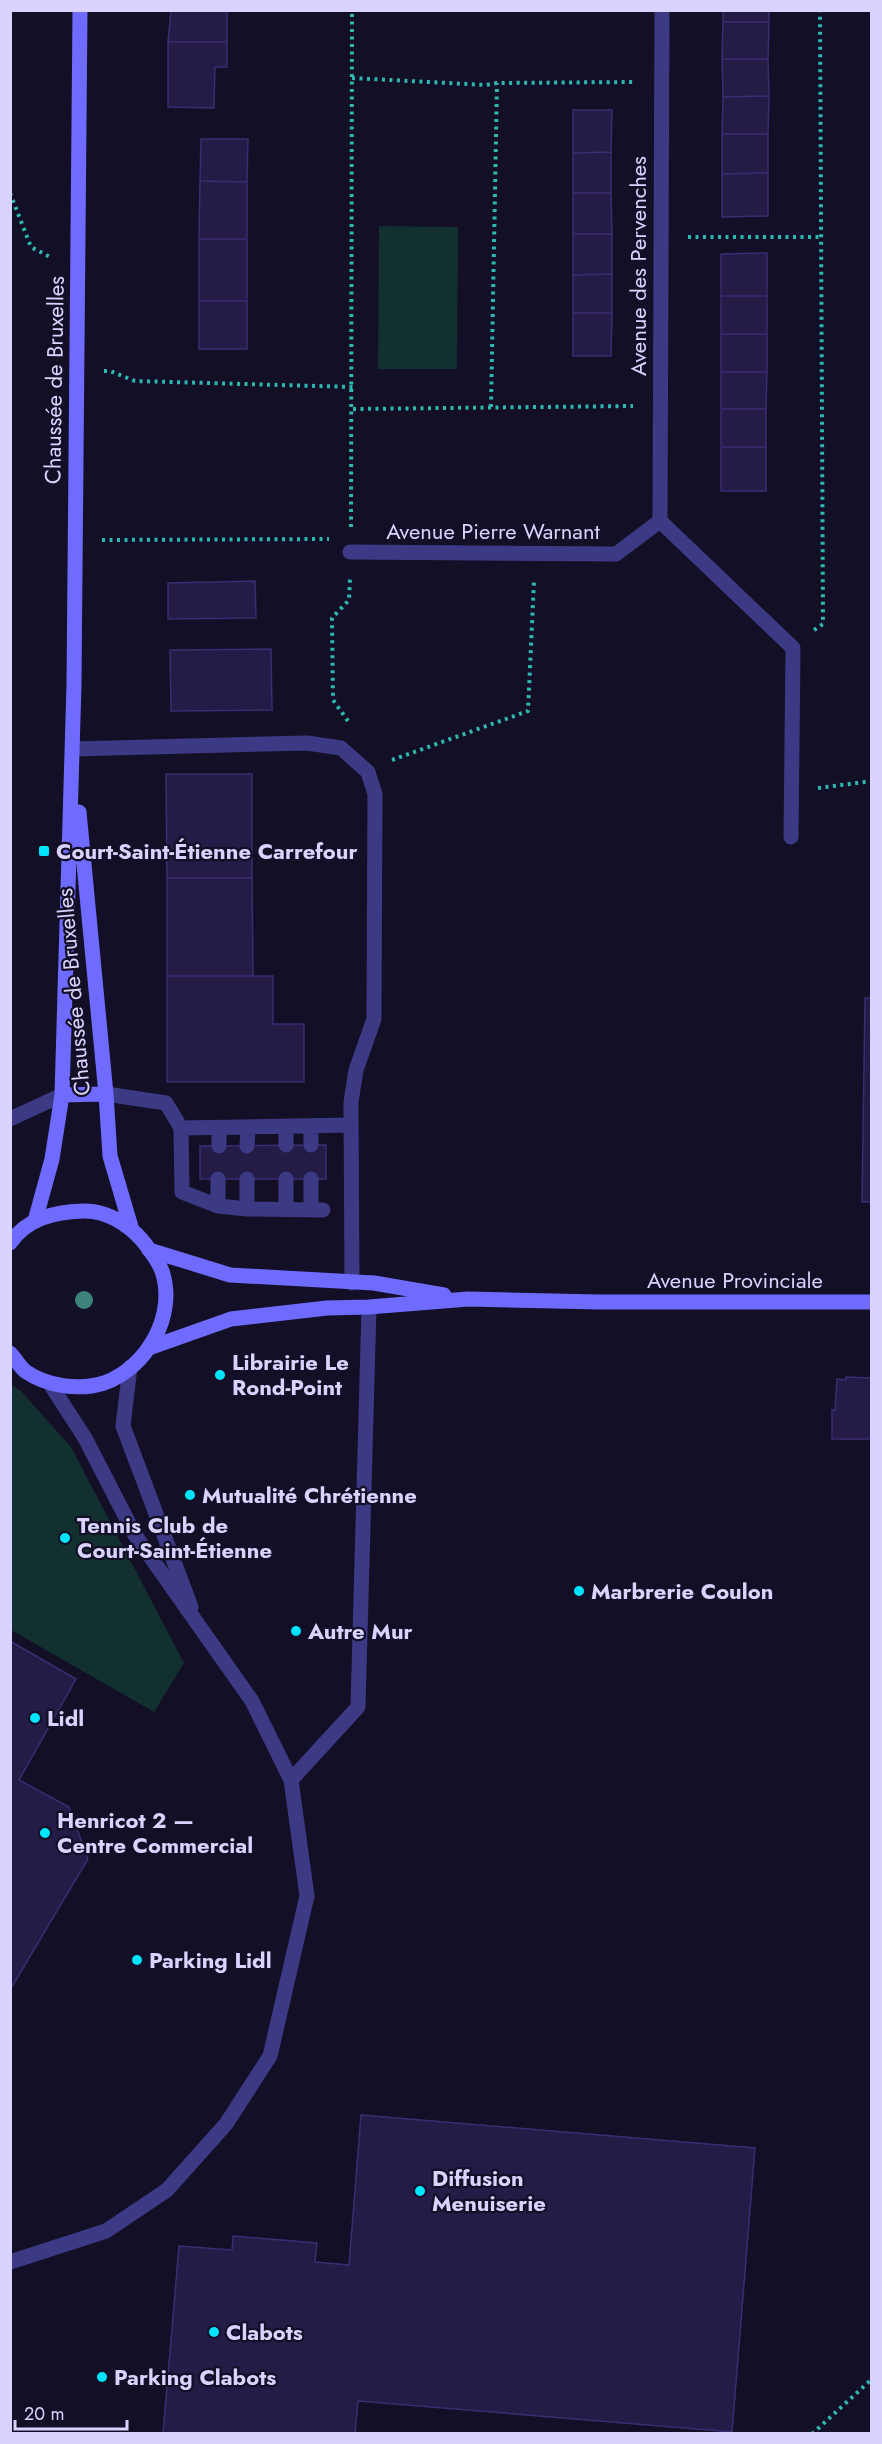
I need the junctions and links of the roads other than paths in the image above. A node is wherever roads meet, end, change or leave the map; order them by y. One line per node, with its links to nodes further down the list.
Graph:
1 (80, 10): 5 (main road, Chaussée de Bruxelles)
2 (662, 10): 3 (street, Avenue des Pervenches)
3 (660, 521): 4 (street, Avenue Pierre Warnant); 6 (street)
4 (351, 546)
5 (73, 749): 7 (main road, Chaussée de Bruxelles); 8 (main road, Chaussée de Bruxelles); 10 (street)
6 (791, 837)
7 (106, 1094): 8 (main road); 14 (street); 28 (main road, Chaussée de Bruxelles)
8 (62, 1095): 9 (street); 27 (main road, Chaussée de Bruxelles)
9 (10, 1119)
10 (351, 1125): 12 (street); 31 (street)
11 (286, 1126): 12 (street); 13 (street); 16 (street)
12 (311, 1126): 17 (street)
13 (248, 1127): 15 (street); 19 (street)
14 (181, 1128): 15 (street); 24 (street)
15 (219, 1128): 18 (street)
16 (286, 1145)
17 (311, 1145)
18 (219, 1146)
19 (248, 1146)
20 (218, 1179): 24 (street)
21 (247, 1179): 25 (street)
22 (286, 1179): 26 (street)
23 (311, 1179): 26 (street)
24 (218, 1206): 25 (street)
25 (247, 1209): 26 (street)
26 (286, 1209)
27 (35, 1221): 28 (main road); 29 (main road)
28 (131, 1227): 30 (main road)
29 (10, 1243)
30 (149, 1250): 31 (main road); 35 (main road)
31 (352, 1283): 32 (main road)
32 (468, 1299): 33 (main road, Avenue Provinciale); 34 (main road)
33 (872, 1302)
34 (369, 1307): 35 (main road); 40 (street)
35 (149, 1348): 37 (main road)
36 (10, 1353): 38 (main road)
37 (130, 1368): 38 (main road); 39 (street)
38 (50, 1384): 39 (street)
39 (201, 1632): 40 (street)
40 (291, 1780): 41 (street)
41 (10, 2262)

